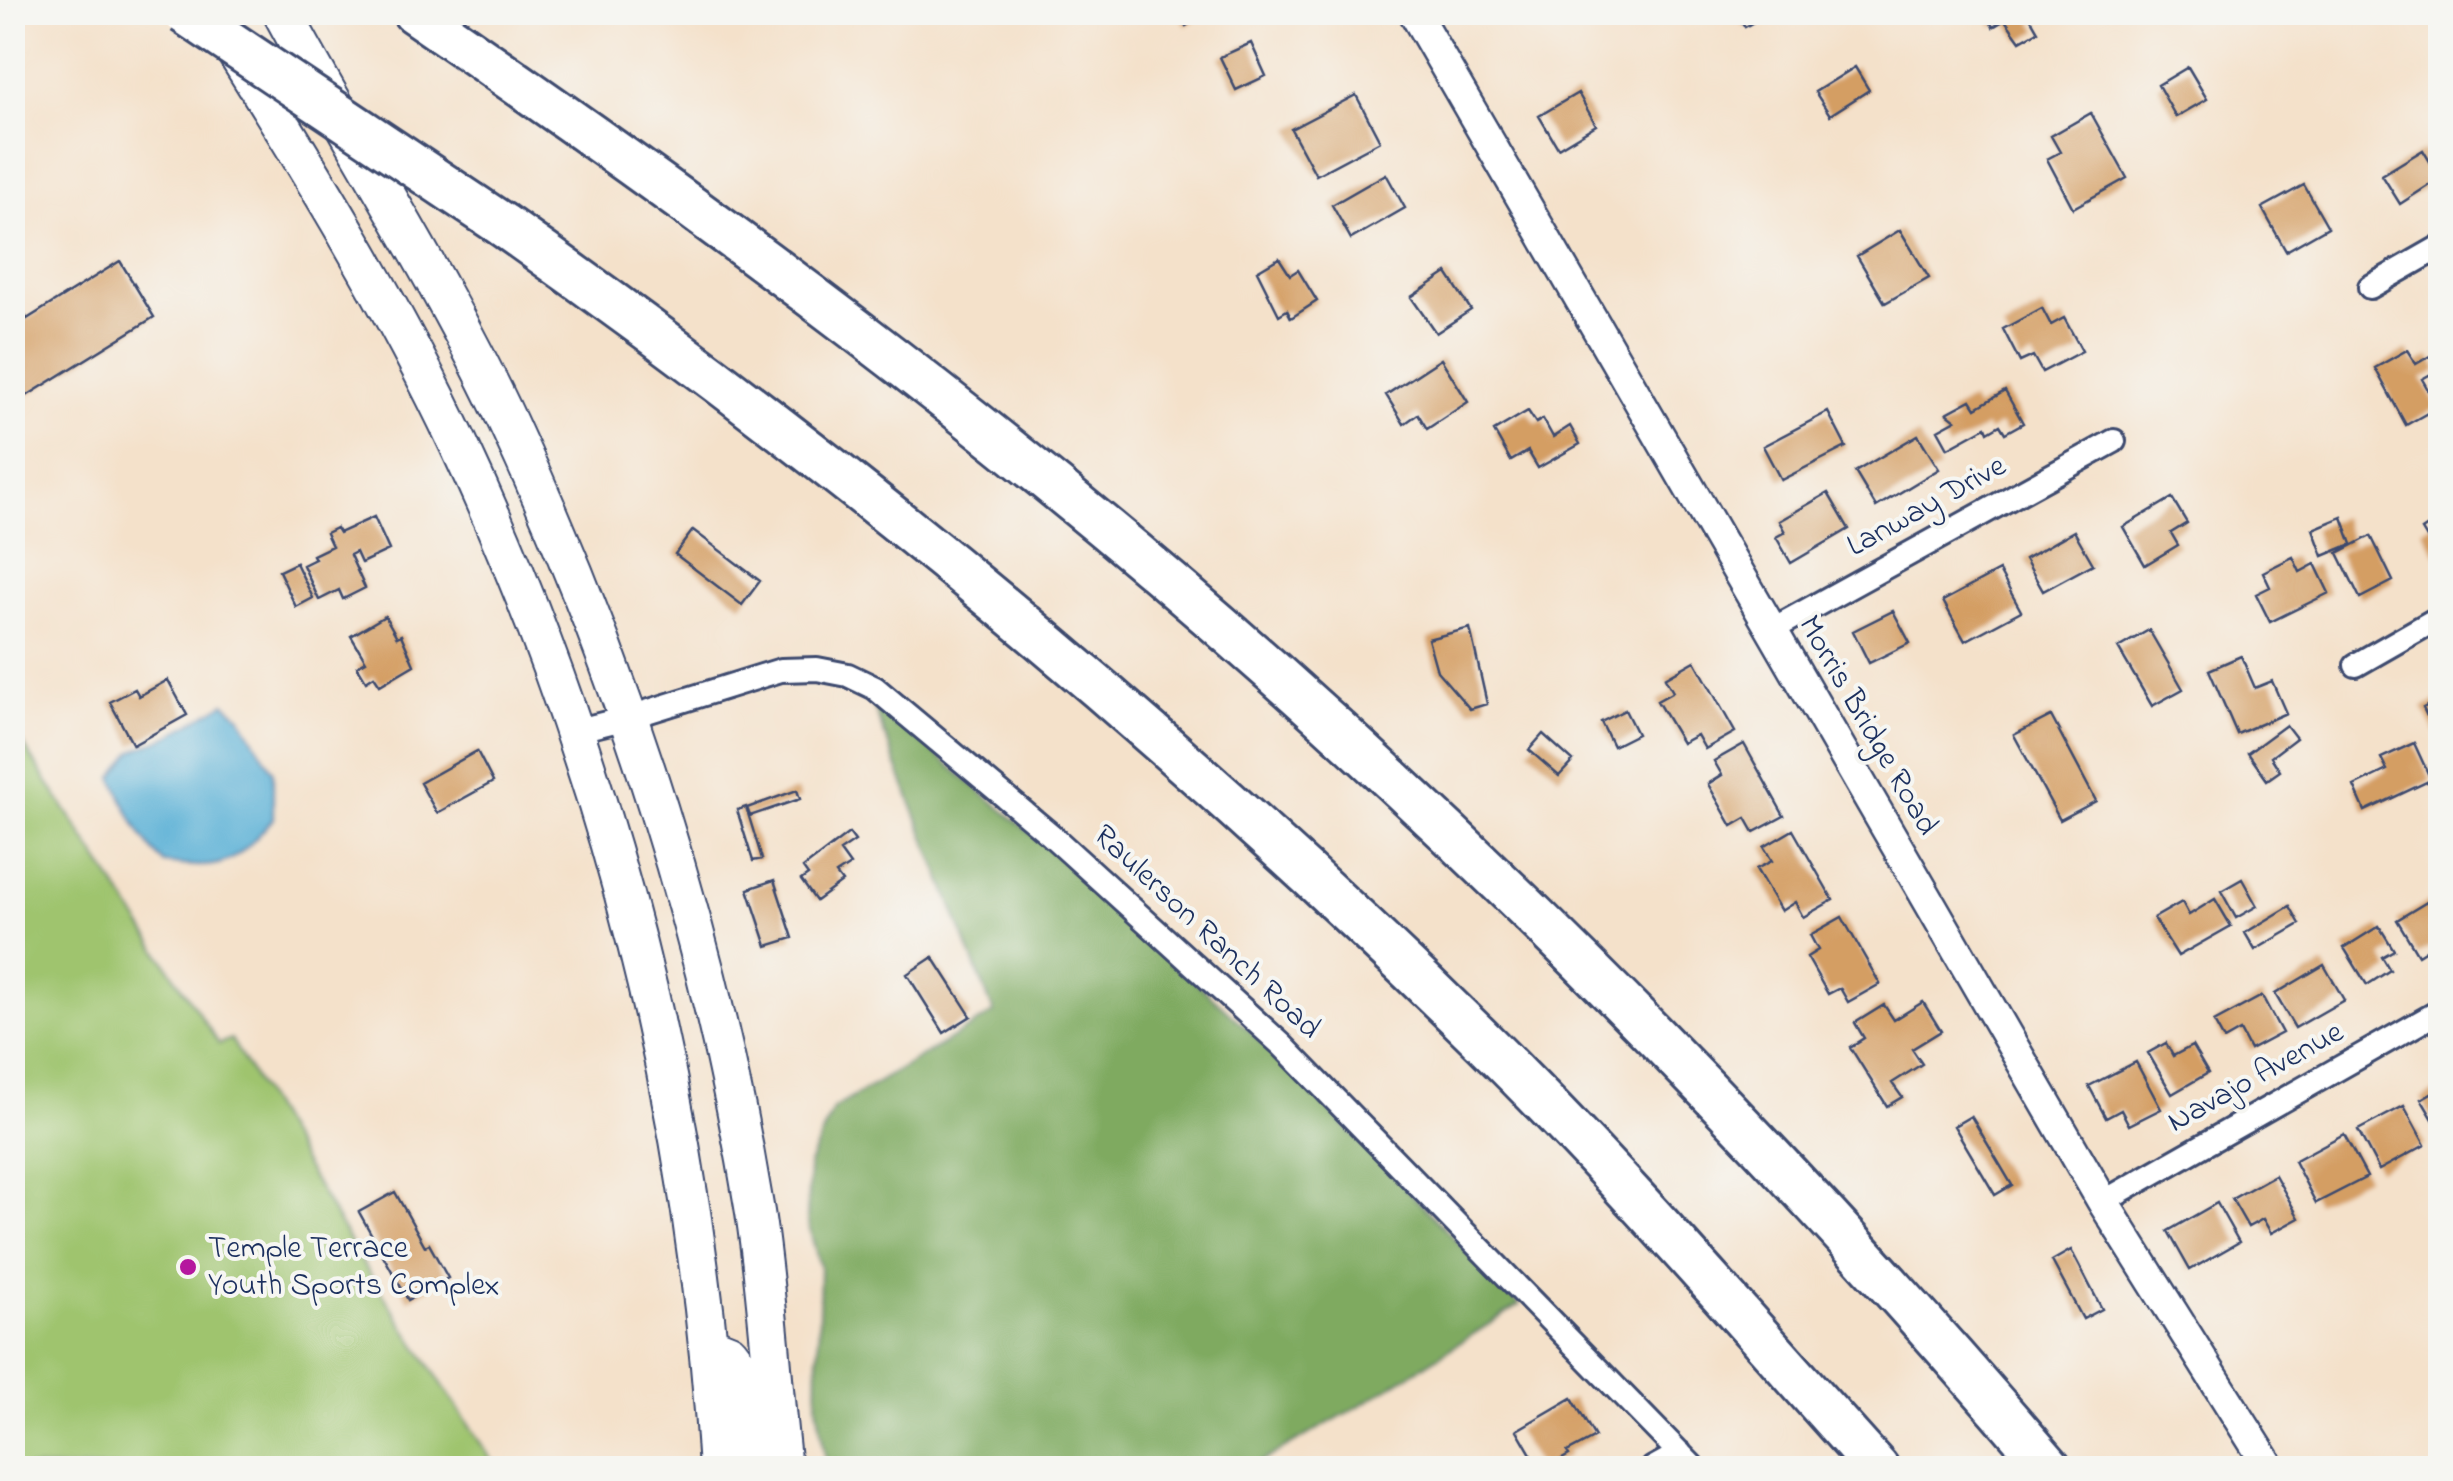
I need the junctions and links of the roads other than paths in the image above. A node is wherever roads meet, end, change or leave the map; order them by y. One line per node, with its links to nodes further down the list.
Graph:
1 (184, 12): 22 (highway, bridge)
2 (210, 12): 13 (main road)
3 (282, 12): 12 (main road)
4 (414, 12): 23 (highway)
5 (1414, 12): 10 (street, Morris Bridge Road)
6 (2440, 247): 7 (street)
7 (2370, 287)
8 (2114, 441): 10 (street, Lanway Drive)
9 (2440, 617): 11 (street)
10 (1771, 630): 15 (street, Morris Bridge Road)
11 (2356, 665)
12 (627, 718): 13 (street, Raulerson Ranch Road); 17 (street, Raulerson Ranch Road); 20 (main road)
13 (574, 731): 16 (main road)
14 (2440, 1011): 15 (street, Navajo Avenue)
15 (2103, 1202): 24 (street, Morris Bridge Road)
16 (709, 1345): 18 (main road); 19 (main road)
17 (1687, 1461): 21 (street)
18 (718, 1468)
19 (753, 1468)
20 (782, 1468)
21 (1653, 1468)
22 (1877, 1468)
23 (2050, 1468)
24 (2270, 1468)

